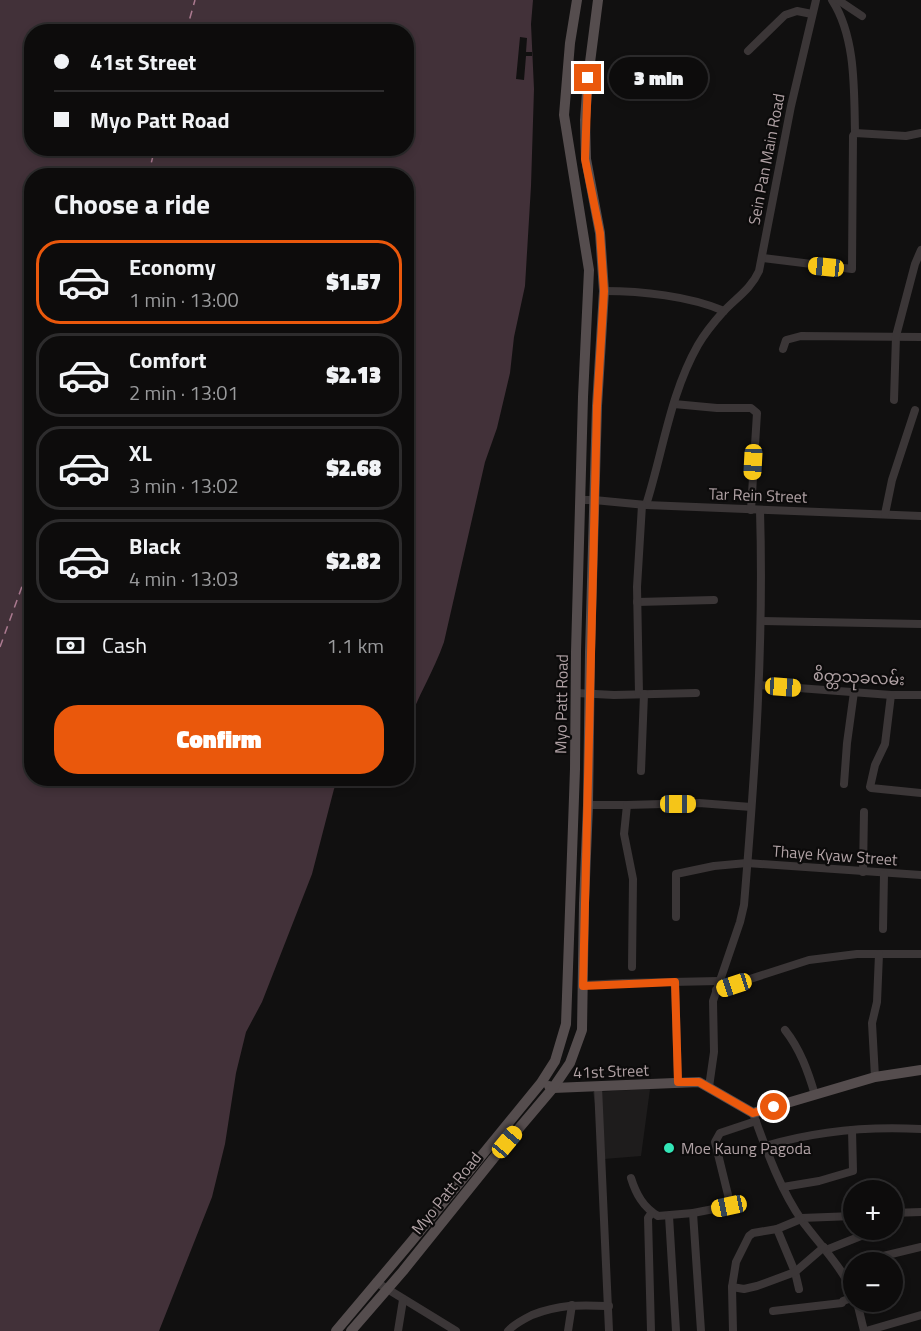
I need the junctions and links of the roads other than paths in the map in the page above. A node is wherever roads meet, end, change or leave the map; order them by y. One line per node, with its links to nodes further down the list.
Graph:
1 (577, 0): 14 (main road, Myo Patt Road)
2 (598, 0): 13 (main road, Myo Patt Road)
3 (816, 0): 6 (street, Sein Pan Main Road)
4 (832, 0): 9 (street)
5 (838, 0): 7 (street)
6 (812, 14): 8 (street); 12 (street, Sein Pan Main Road)
7 (862, 16)
8 (748, 51)
9 (855, 133): 10 (street); 12 (street)
10 (921, 133)
11 (920, 254): 17 (street)
12 (763, 258): 16 (street, Sein Pan Main Road)
13 (604, 269): 14 (main road); 15 (main road, Myo Patt Road)
14 (589, 270): 23 (main road, Myo Patt Road)
15 (604, 291): 16 (street); 24 (main road, Myo Patt Road)
16 (724, 311): 21 (street, Sein Pan Main Road)
17 (896, 336): 18 (street); 19 (street); 20 (street)
18 (921, 336)
19 (783, 349)
20 (894, 400)
21 (674, 404): 25 (street, Sein Pan Main Road); 26 (street)
22 (915, 410): 28 (street)
23 (580, 500): 24 (street, Tar Rein Street); 34 (main road, Myo Patt Road)
24 (594, 500): 25 (street, Tar Rein Street); 35 (main road, Myo Patt Road)
25 (644, 505): 26 (street, Tar Rein Street); 31 (street, Sein Pan Main Road)
26 (751, 510): 27 (street, Tar Rein Street)
27 (760, 510): 28 (street, Tar Rein Street); 32 (street)
28 (885, 514): 29 (street, Tar Rein Street)
29 (921, 516)
30 (714, 600): 31 (street)
31 (637, 602): 41 (street, Sein Pan Main Road)
32 (761, 621): 33 (street); 36 (street)
33 (921, 624)
34 (576, 652): 35 (main road); 38 (main road, Myo Patt Road)
35 (590, 652): 39 (main road, Myo Patt Road)
36 (759, 686): 37 (street, စိတ္တသုခလမ်း); 49 (street)
37 (854, 692): 42 (street, စိတ္တသုခလမ်း); 45 (street)
38 (576, 693): 39 (street); 56 (main road, Myo Patt Road)
39 (589, 693): 41 (street); 47 (main road, Myo Patt Road)
40 (696, 693): 41 (street)
41 (642, 694): 44 (street, Sein Pan Main Road)
42 (891, 695): 43 (street, စိတ္တသုခလမ်း); 46 (street)
43 (921, 695)
44 (640, 771)
45 (844, 784)
46 (921, 793)
47 (588, 805): 48 (street); 55 (main road, Myo Patt Road)
48 (627, 805): 49 (street); 61 (street)
49 (751, 807): 51 (street)
50 (864, 812): 52 (street)
51 (747, 863): 52 (street, Thaye Kyaw Street); 57 (street, Thaye Kyaw Street); 62 (street)
52 (863, 872): 53 (street, Thaye Kyaw Street)
53 (884, 874): 54 (street, Thaye Kyaw Street); 58 (street)
54 (921, 875)
55 (584, 903): 56 (main road); 64 (main road, Myo Patt Road)
56 (569, 904): 70 (main road, Myo Patt Road)
57 (676, 917)
58 (883, 929)
59 (879, 954): 60 (street); 65 (street); 68 (street)
60 (921, 954)
61 (632, 967)
62 (719, 981): 63 (street); 65 (street)
63 (675, 982): 64 (street); 69 (street)
64 (583, 986): 73 (main road, Myo Patt Road)
65 (716, 990): 72 (street)
66 (785, 1030): 74 (street)
67 (921, 1070): 68 (main road)
68 (875, 1077): 74 (main road)
69 (678, 1082): 71 (main road, 41st Street); 72 (main road, 41st Street)
70 (541, 1083): 73 (main road, 41st Street); 79 (main road, Myo Patt Road)
71 (598, 1087): 73 (main road, 41st Street); 106 (street)
72 (709, 1087): 75 (main road, 41st Street)
73 (554, 1088): 79 (main road, Myo Patt Road)
74 (815, 1095): 75 (main road)
75 (754, 1117): 78 (street); 84 (street)
76 (921, 1129): 77 (street)
77 (852, 1130): 78 (street); 81 (street)
78 (765, 1146): 81 (street)
79 (489, 1156): 91 (main road, Myo Patt Road)
80 (631, 1178): 82 (street)
81 (783, 1187): 88 (street)
82 (652, 1212): 86 (street); 117 (street)
83 (921, 1212): 85 (street)
84 (693, 1213): 86 (street); 119 (street)
85 (903, 1213)
86 (669, 1216): 118 (street)
87 (843, 1217): 88 (street)
88 (801, 1219): 89 (street); 93 (street)
89 (777, 1228): 97 (street); 100 (street)
90 (854, 1240): 93 (street)
91 (416, 1246): 99 (main road, Myo Patt Road); 102 (main road, Myo Patt Road)
92 (921, 1247): 94 (street)
93 (825, 1249): 96 (street); 97 (street)
94 (900, 1252)
95 (843, 1266): 96 (street)
96 (837, 1267): 98 (street)
97 (795, 1272): 100 (street); 101 (street)
98 (843, 1275)
99 (376, 1282): 102 (street); 110 (main road, Myo Patt Road)
100 (732, 1287): 120 (street)
101 (799, 1289)
102 (387, 1290): 103 (street); 111 (main road, Myo Patt Road)
103 (403, 1300): 112 (street); 113 (street)
104 (843, 1303): 107 (street)
105 (572, 1305): 106 (street); 114 (street); 115 (street)
106 (609, 1306): 116 (street)
107 (773, 1311)
108 (859, 1312): 121 (street)
109 (921, 1315): 121 (street)
110 (336, 1331)
111 (351, 1331)
112 (398, 1331)
113 (456, 1331)
114 (508, 1331)
115 (568, 1331)
116 (609, 1331)
117 (651, 1331)
118 (676, 1331)
119 (701, 1331)
120 (733, 1331)
121 (865, 1331)

